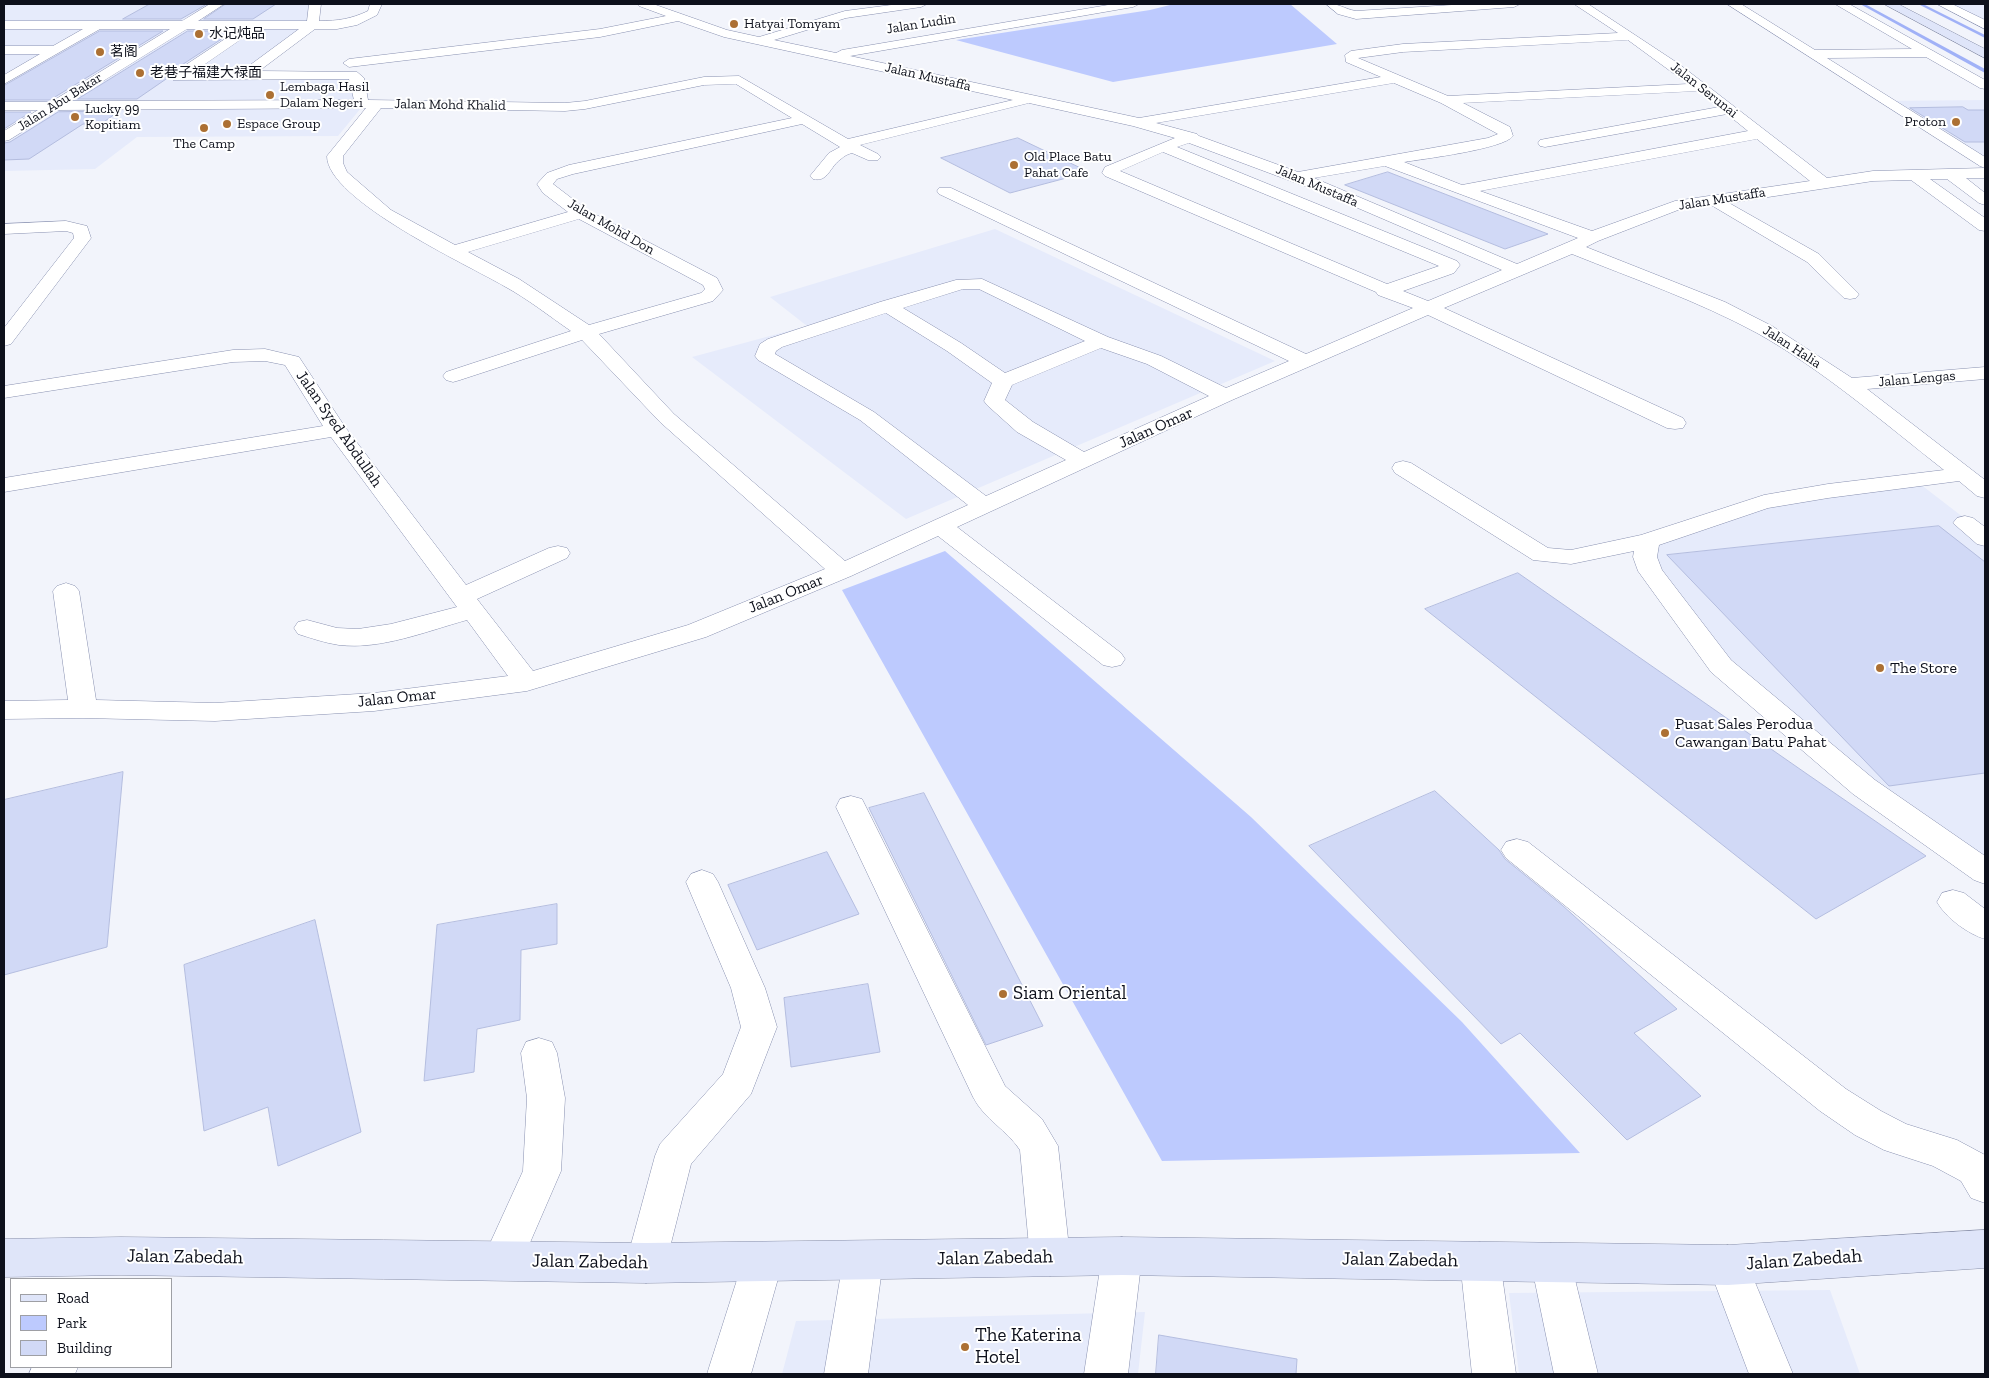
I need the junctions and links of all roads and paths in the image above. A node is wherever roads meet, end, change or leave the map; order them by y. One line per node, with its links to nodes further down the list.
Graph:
1 (218, 4): 16 (street, Jalan Abu Bakar)
2 (315, 4): 18 (street)
3 (376, 4): 18 (street)
4 (643, 4): 15 (street, Jalan Mustaffa)
5 (921, 4): 24 (street)
6 (1133, 4): 30 (street, Jalan Ludin)
7 (1332, 4): 8 (street)
8 (1514, 4)
9 (1580, 4): 23 (street, Jalan Serunai)
10 (1734, 4): 27 (street)
11 (1841, 4): 28 (street)
12 (1890, 4): 29 (main road)
13 (1943, 4): 22 (street)
14 (109, 12): 20 (street)
15 (679, 17): 24 (street, Jalan Mustaffa); 31 (street)
16 (185, 24): 17 (street); 21 (street); 44 (street, Jalan Abu Bakar)
17 (255, 24): 18 (street); 32 (street)
18 (313, 24): 33 (street)
19 (4, 25): 20 (street)
20 (85, 25): 21 (street)
21 (100, 25): 26 (street)
22 (1985, 25)
23 (1630, 36): 35 (street); 37 (street, Jalan Serunai)
24 (757, 47): 30 (street, Jalan Mustaffa)
25 (4, 50): 26 (street)
26 (56, 50): 34 (street)
27 (1812, 54): 28 (street); 59 (street)
28 (1930, 54): 36 (street)
29 (1985, 54)
30 (833, 55): 39 (street, Jalan Mustaffa)
31 (349, 63)
32 (180, 75): 33 (street); 45 (street)
33 (245, 75): 42 (street)
34 (6, 77)
35 (1394, 79): 40 (street); 48 (street)
36 (1985, 85)
37 (1699, 87): 40 (street); 47 (street, Jalan Serunai)
38 (593, 88): 41 (street)
39 (1031, 100): 46 (street, Jalan Mustaffa); 55 (street)
40 (1446, 100): 58 (street)
41 (602, 101): 42 (street, Jalan Mohd Khalid); 49 (street, Jalan Mohd Khalid)
42 (370, 104): 45 (street, Jalan Mohd Khalid); 75 (street)
43 (4, 106): 44 (street, Jalan Mohd Khalid)
44 (54, 106): 45 (street, Jalan Mohd Khalid); 52 (street, Jalan Abu Bakar)
45 (135, 106)
46 (1064, 106): 48 (street); 50 (street, Jalan Mustaffa)
47 (1728, 110): 51 (street, Jalan Serunai); 54 (street)
48 (1158, 118): 50 (street)
49 (805, 119): 55 (street, Jalan Mohd Khalid); 70 (street, Jalan Mohd Don)
50 (1136, 122): 53 (street, Jalan Mustaffa)
51 (1758, 134): 65 (street, Jalan Serunai); 66 (street)
52 (4, 137)
53 (1192, 137): 56 (street); 64 (street, Jalan Mustaffa)
54 (1545, 143)
55 (848, 145): 57 (street, Jalan Mohd Khalid); 63 (street)
56 (1163, 147): 77 (street); 78 (street)
57 (873, 157)
58 (1386, 162): 64 (street); 66 (street)
59 (1985, 163)
60 (1949, 173): 61 (street, Jalan Mustaffa); 62 (street, Jalan Mustaffa); 68 (street)
61 (1985, 173)
62 (1913, 174): 65 (street, Jalan Mustaffa); 71 (street)
63 (818, 176)
64 (1296, 176): 76 (street, Jalan Mustaffa)
65 (1823, 183): 69 (street, Jalan Mustaffa)
66 (1461, 190): 73 (street)
67 (945, 191): 86 (street)
68 (1982, 196)
69 (1713, 200): 73 (street, Jalan Mustaffa); 79 (street)
70 (581, 213): 75 (street); 83 (street, Jalan Mohd Don)
71 (1985, 226)
72 (4, 229): 84 (street)
73 (1592, 237): 74 (street, Jalan Mustaffa)
74 (1572, 248): 76 (street, Jalan Mustaffa); 90 (street, Jalan Halia)
75 (452, 251): 83 (street)
76 (1517, 270): 80 (street, Jalan Omar)
77 (1412, 281): 78 (street); 80 (street)
78 (1384, 291): 82 (street)
79 (1850, 294)
80 (1452, 298): 82 (street, Jalan Omar)
81 (887, 306): 85 (street); 89 (street); 100 (street)
82 (1428, 308): 86 (street, Jalan Omar); 93 (street)
83 (586, 332): 88 (street); 106 (street)
84 (4, 340)
85 (1101, 341): 89 (street); 92 (street)
86 (1307, 362): 92 (street, Jalan Omar)
87 (1985, 373): 90 (street, Jalan Lengas)
88 (453, 376)
89 (1003, 381): 95 (street)
90 (1848, 384): 97 (street, Jalan Halia)
91 (4, 392): 94 (street, Jalan Syed Abdullah)
92 (1225, 396): 95 (street, Jalan Omar)
93 (1674, 423)
94 (336, 430): 98 (street); 108 (street, Jalan Syed Abdullah)
95 (1082, 461): 100 (street, Jalan Omar)
96 (1403, 468): 104 (street)
97 (1963, 474): 99 (street, Jalan Halia); 104 (street)
98 (4, 485)
99 (1985, 491)
100 (984, 506): 102 (street, Jalan Omar)
101 (1964, 523): 103 (street)
102 (941, 527): 106 (street, Jalan Omar); 110 (street)
103 (1985, 539)
104 (1648, 541): 116 (street)
105 (558, 553): 108 (street)
106 (842, 571): 111 (street, Jalan Omar)
107 (66, 591): 112 (street)
108 (467, 603): 109 (street); 111 (street, Jalan Syed Abdullah)
109 (307, 628)
110 (1112, 659)
111 (527, 682): 112 (street, Jalan Omar)
112 (82, 709): 113 (street, Jalan Omar)
113 (4, 710)
114 (851, 807): 124 (street)
115 (1517, 850): 121 (street)
116 (1985, 872)
117 (702, 882): 130 (street)
118 (1953, 902): 119 (street)
119 (1985, 926)
120 (539, 1053): 126 (street)
121 (1985, 1185)
122 (1985, 1249): 132 (main road, Jalan Zabedah)
123 (1122, 1256): 124 (main road, Jalan Zabedah); 129 (main road, Jalan Zabedah); 136 (street)
124 (1050, 1257): 128 (main road, Jalan Zabedah)
125 (4, 1258): 133 (main road, Jalan Zabedah)
126 (502, 1261): 130 (main road, Jalan Zabedah); 133 (main road, Jalan Zabedah)
127 (763, 1261): 128 (main road, Jalan Zabedah); 130 (main road, Jalan Zabedah); 134 (street)
128 (863, 1261): 135 (street)
129 (1480, 1261): 131 (main road, Jalan Zabedah); 137 (street)
130 (646, 1263)
131 (1551, 1263): 132 (main road, Jalan Zabedah); 138 (street)
132 (1728, 1265): 139 (street)
133 (114, 1268)
134 (729, 1374)
135 (846, 1374)
136 (1106, 1374)
137 (1494, 1374)
138 (1576, 1374)
139 (1771, 1374)

